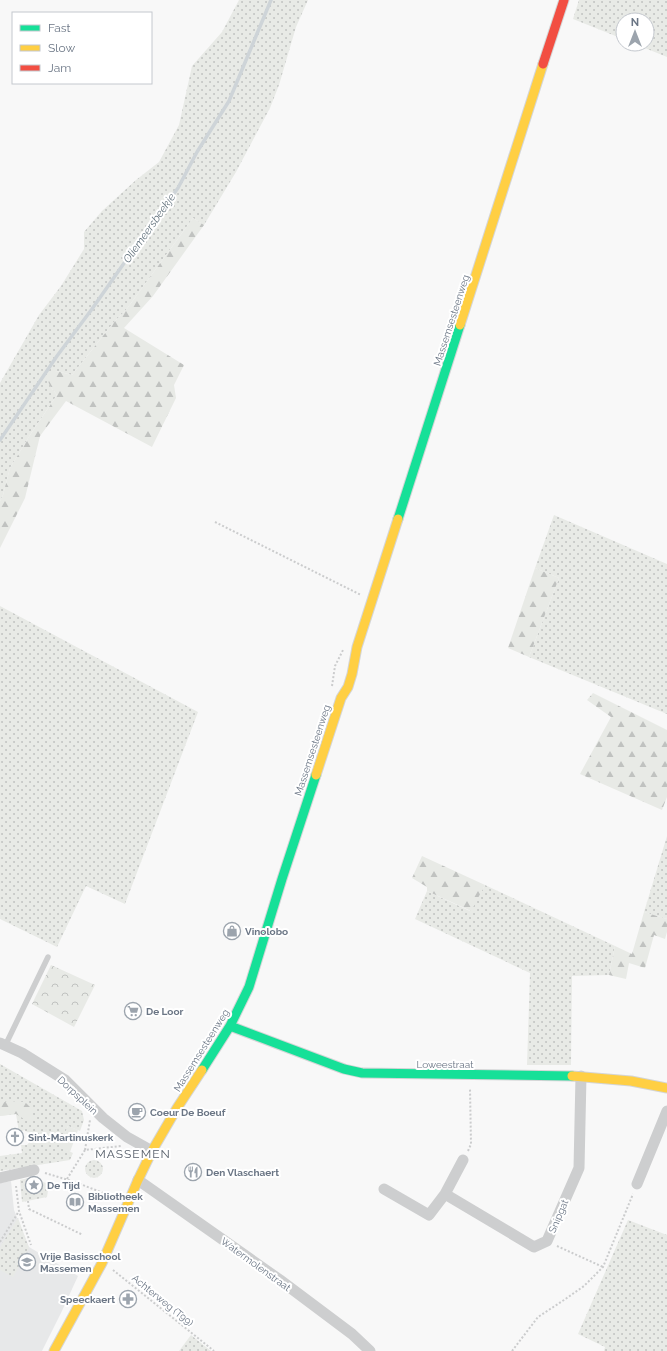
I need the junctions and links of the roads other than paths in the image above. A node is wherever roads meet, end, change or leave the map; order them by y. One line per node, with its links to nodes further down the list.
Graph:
1 (564, 0): 2 (main road, Massemsesteenweg)
2 (357, 647): 3 (main road, Massemsesteenweg); 3 (main road, Massemsesteenweg)
3 (341, 698): 5 (main road, Massemsesteenweg)
4 (48, 957): 6 (lane)
5 (230, 1026): 7 (main road, Loweestraat); 10 (main road, Massemsesteenweg)
6 (2, 1044): 10 (street, Dorpsplein)
7 (580, 1076): 8 (main road, Loweestraat); 17 (street, Snipgat)
8 (667, 1088)
9 (667, 1111): 15 (street)
10 (152, 1151): 14 (main road, Massemsesteenweg)
11 (463, 1160): 17 (street)
12 (34, 1170): 13 (street)
13 (0, 1178)
14 (138, 1180): 18 (main road, Massemsesteenweg); 19 (street, Watermolenstraat)
15 (637, 1184)
16 (384, 1189): 17 (street)
17 (445, 1194)
18 (54, 1351)
19 (370, 1351)

